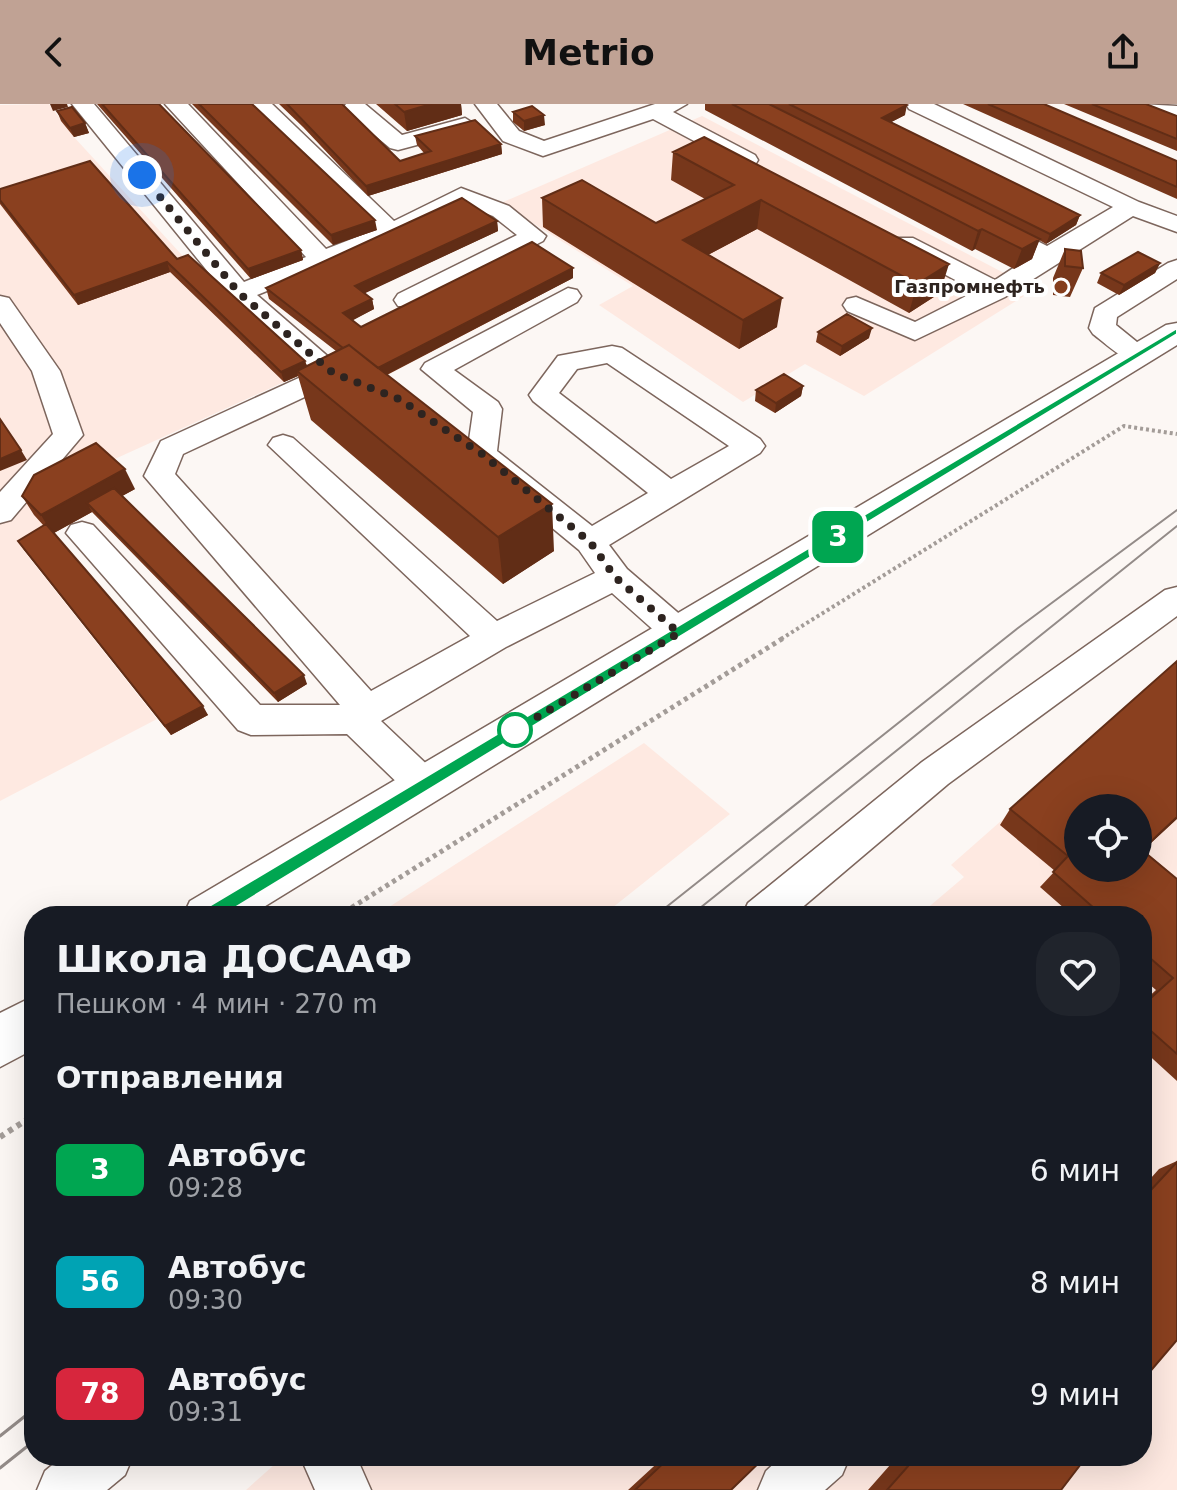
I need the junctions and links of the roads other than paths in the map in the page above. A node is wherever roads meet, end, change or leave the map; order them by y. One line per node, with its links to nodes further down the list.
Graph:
1 (83, 104): 20 (lane)
2 (176, 104): 17 (lane)
3 (260, 104): 14 (lane)
4 (1151, 104): 9 (lane)
5 (355, 107): 8 (lane)
6 (931, 107): 11 (lane)
7 (665, 108): 8 (lane); 10 (lane)
8 (490, 110)
9 (1177, 114)
10 (763, 169)
11 (1131, 207): 13 (lane); 16 (lane)
12 (966, 215): 16 (lane)
13 (1177, 225)
14 (391, 232): 17 (lane); 22 (lane)
15 (887, 234): 19 (lane)
16 (1048, 256): 19 (lane)
17 (323, 261): 20 (lane)
18 (1177, 268): 26 (lane)
19 (996, 291): 24 (lane)
20 (239, 293): 36 (lane)
21 (568, 296): 31 (lane)
22 (407, 300)
23 (0, 304): 29 (lane)
24 (856, 305)
25 (1177, 332): 26 (main road)
26 (1139, 355): 34 (main road)
27 (283, 445): 35 (lane)
28 (671, 495): 28 (lane); 31 (lane)
29 (0, 512)
30 (82, 533): 36 (lane)
31 (590, 542): 32 (lane)
32 (615, 577): 34 (lane); 35 (lane)
33 (1177, 599): 39 (lane)
34 (679, 633): 37 (main road)
35 (494, 638): 36 (lane)
36 (361, 715): 37 (lane)
37 (424, 785): 38 (main road)
38 (224, 906)
39 (774, 906)
40 (24, 1026): 41 (main road)
41 (0, 1042)
42 (94, 1466): 45 (lane)
43 (332, 1466): 46 (lane)
44 (812, 1466): 47 (lane)
45 (64, 1490)
46 (344, 1490)
47 (785, 1490)

